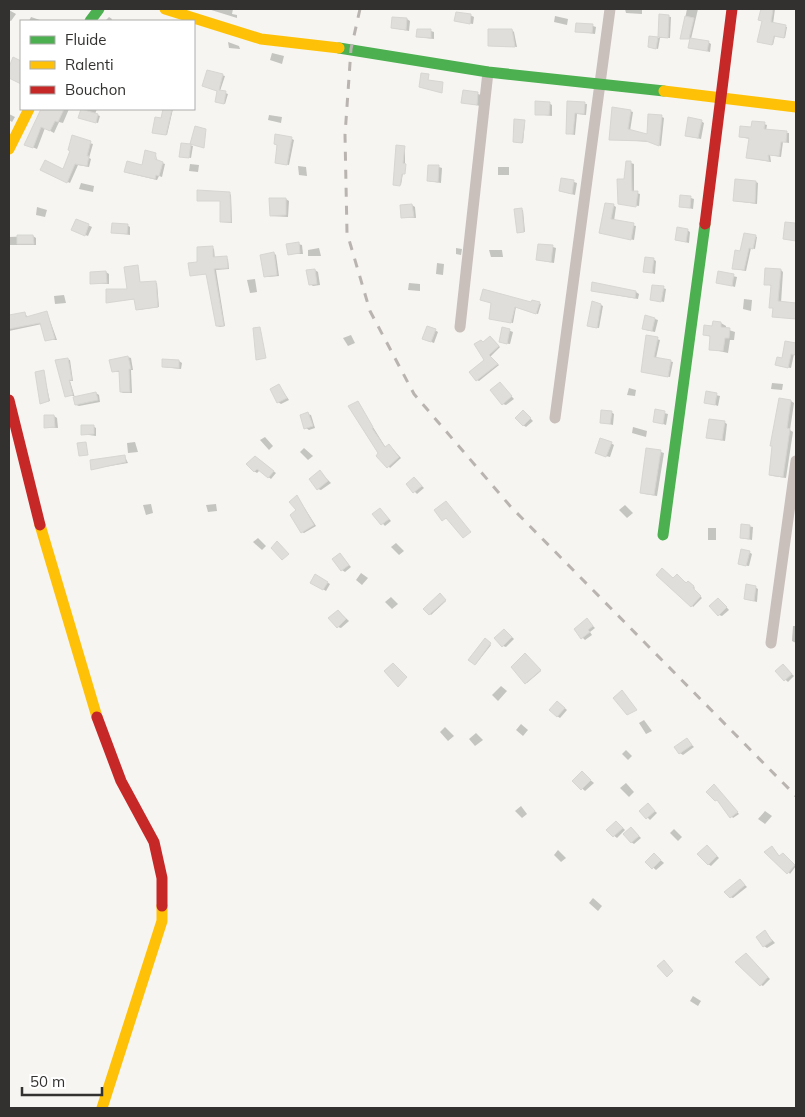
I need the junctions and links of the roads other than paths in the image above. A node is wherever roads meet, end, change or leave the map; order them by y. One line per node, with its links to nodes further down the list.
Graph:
1 (99, 9): 5 (main road)
2 (165, 9): 6 (main road)
3 (610, 9): 7 (street)
4 (732, 9): 8 (main road)
5 (91, 20)
6 (488, 72): 7 (main road); 12 (street)
7 (600, 83): 8 (main road); 14 (street)
8 (722, 98): 9 (main road); 16 (main road)
9 (796, 106)
10 (28, 110): 11 (main road)
11 (9, 148)
12 (460, 327)
13 (9, 400): 18 (main road)
14 (555, 418)
15 (796, 461): 17 (street)
16 (663, 535)
17 (771, 643)
18 (102, 1108)

